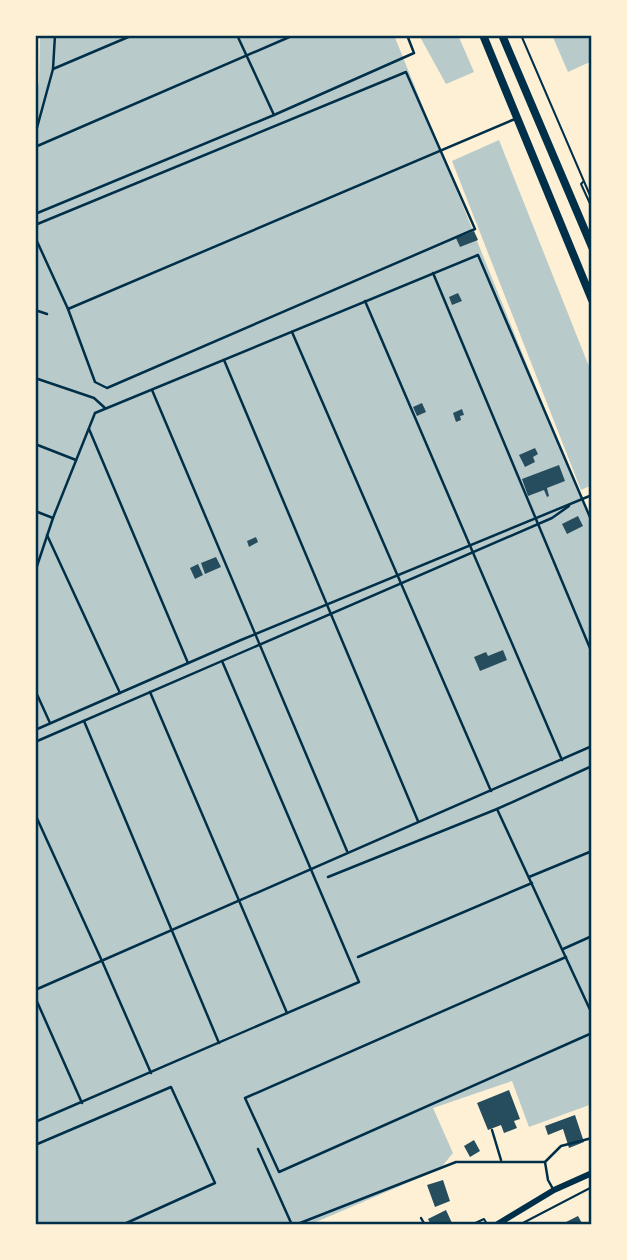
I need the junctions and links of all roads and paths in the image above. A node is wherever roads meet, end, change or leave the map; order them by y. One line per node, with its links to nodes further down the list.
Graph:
1 (55, 35): 10 (lane)
2 (133, 35): 10 (lane)
3 (237, 35): 9 (lane)
4 (294, 35): 9 (lane)
5 (407, 35): 11 (lane)
6 (482, 35): 12 (main road)
7 (502, 35): 22 (main road)
8 (522, 35): 16 (path)
9 (247, 56): 11 (lane); 14 (lane)
10 (53, 69): 13 (lane)
11 (274, 115): 19 (lane)
12 (518, 117): 15 (lane); 24 (main road)
13 (35, 135)
14 (35, 147)
15 (442, 151): 20 (lane); 26 (lane); 26 (lane)
16 (584, 182): 17 (path); 18 (path)
17 (592, 200)
18 (592, 208)
19 (35, 214)
20 (35, 225)
21 (35, 237): 26 (lane)
22 (592, 247)
23 (433, 273): 25 (lane); 38 (lane); 42 (lane)
24 (592, 300)
25 (365, 301): 29 (lane); 46 (lane)
26 (68, 309)
27 (35, 310): 28 (lane)
28 (47, 314)
29 (292, 332): 30 (lane); 49 (lane)
30 (224, 360): 32 (lane); 51 (lane)
31 (35, 379): 33 (lane)
32 (152, 390): 33 (lane); 53 (lane)
33 (106, 409): 34 (lane)
34 (89, 429): 36 (lane); 57 (lane)
35 (35, 444): 36 (lane)
36 (76, 460): 41 (lane)
37 (592, 495): 38 (lane)
38 (582, 499): 39 (lane); 43 (lane)
39 (574, 503): 42 (lane); 44 (lane)
40 (35, 511): 41 (lane)
41 (52, 518): 45 (lane)
42 (536, 518): 44 (lane); 46 (lane)
43 (592, 522)
44 (538, 524): 47 (lane); 55 (lane)
45 (47, 535): 48 (lane); 60 (lane)
46 (470, 545): 47 (lane); 49 (lane)
47 (473, 553): 50 (lane); 66 (lane)
48 (35, 572)
49 (397, 575): 50 (lane); 51 (lane)
50 (401, 584): 52 (lane); 68 (lane)
51 (326, 605): 52 (lane); 53 (lane)
52 (330, 614): 54 (lane); 71 (lane)
53 (256, 634): 54 (lane); 57 (lane)
54 (260, 645): 56 (lane); 73 (lane)
55 (592, 653)
56 (222, 661): 59 (lane); 74 (lane)
57 (188, 663): 60 (lane)
58 (35, 690): 62 (lane)
59 (150, 692): 61 (lane); 78 (lane)
60 (120, 693): 62 (lane)
61 (84, 721): 64 (lane); 79 (lane)
62 (50, 723): 63 (lane)
63 (35, 730)
64 (35, 742)
65 (592, 747): 66 (lane)
66 (562, 760): 68 (lane)
67 (592, 766): 69 (lane)
68 (491, 792): 71 (lane)
69 (497, 809): 75 (lane); 76 (lane)
70 (35, 814): 84 (lane)
71 (418, 821): 73 (lane)
72 (592, 851): 76 (lane)
73 (348, 852): 74 (lane)
74 (309, 868): 78 (lane); 87 (lane)
75 (328, 877)
76 (529, 877): 77 (lane)
77 (532, 883): 81 (lane); 82 (lane)
78 (237, 901): 79 (lane); 87 (lane)
79 (171, 931): 84 (lane); 90 (lane)
80 (592, 936): 81 (lane)
81 (562, 950): 83 (lane)
82 (358, 957)
83 (566, 957): 88 (lane); 89 (lane)
84 (102, 961): 85 (lane); 91 (lane)
85 (35, 990)
86 (35, 997): 92 (lane)
87 (287, 1013): 90 (lane)
88 (592, 1014)
89 (592, 1033)
90 (220, 1044): 91 (lane)
91 (151, 1073): 92 (lane)
92 (82, 1103): 93 (lane)
93 (35, 1122)
94 (492, 1130): 98 (lane)
95 (592, 1138): 99 (lane)
96 (35, 1144): 103 (lane)
97 (258, 1149): 107 (lane)
98 (501, 1160): 99 (lane); 107 (lane)
99 (544, 1162): 102 (lane)
100 (592, 1173): 102 (street)
101 (592, 1188): 112 (path)
102 (554, 1191): 111 (street)
103 (138, 1218): 105 (lane); 106 (lane)
104 (421, 1218): 108 (lane)
105 (122, 1225)
106 (142, 1225)
107 (293, 1225)
108 (425, 1225)
109 (471, 1225): 110 (path)
110 (487, 1225)
111 (496, 1225)
112 (519, 1225)

